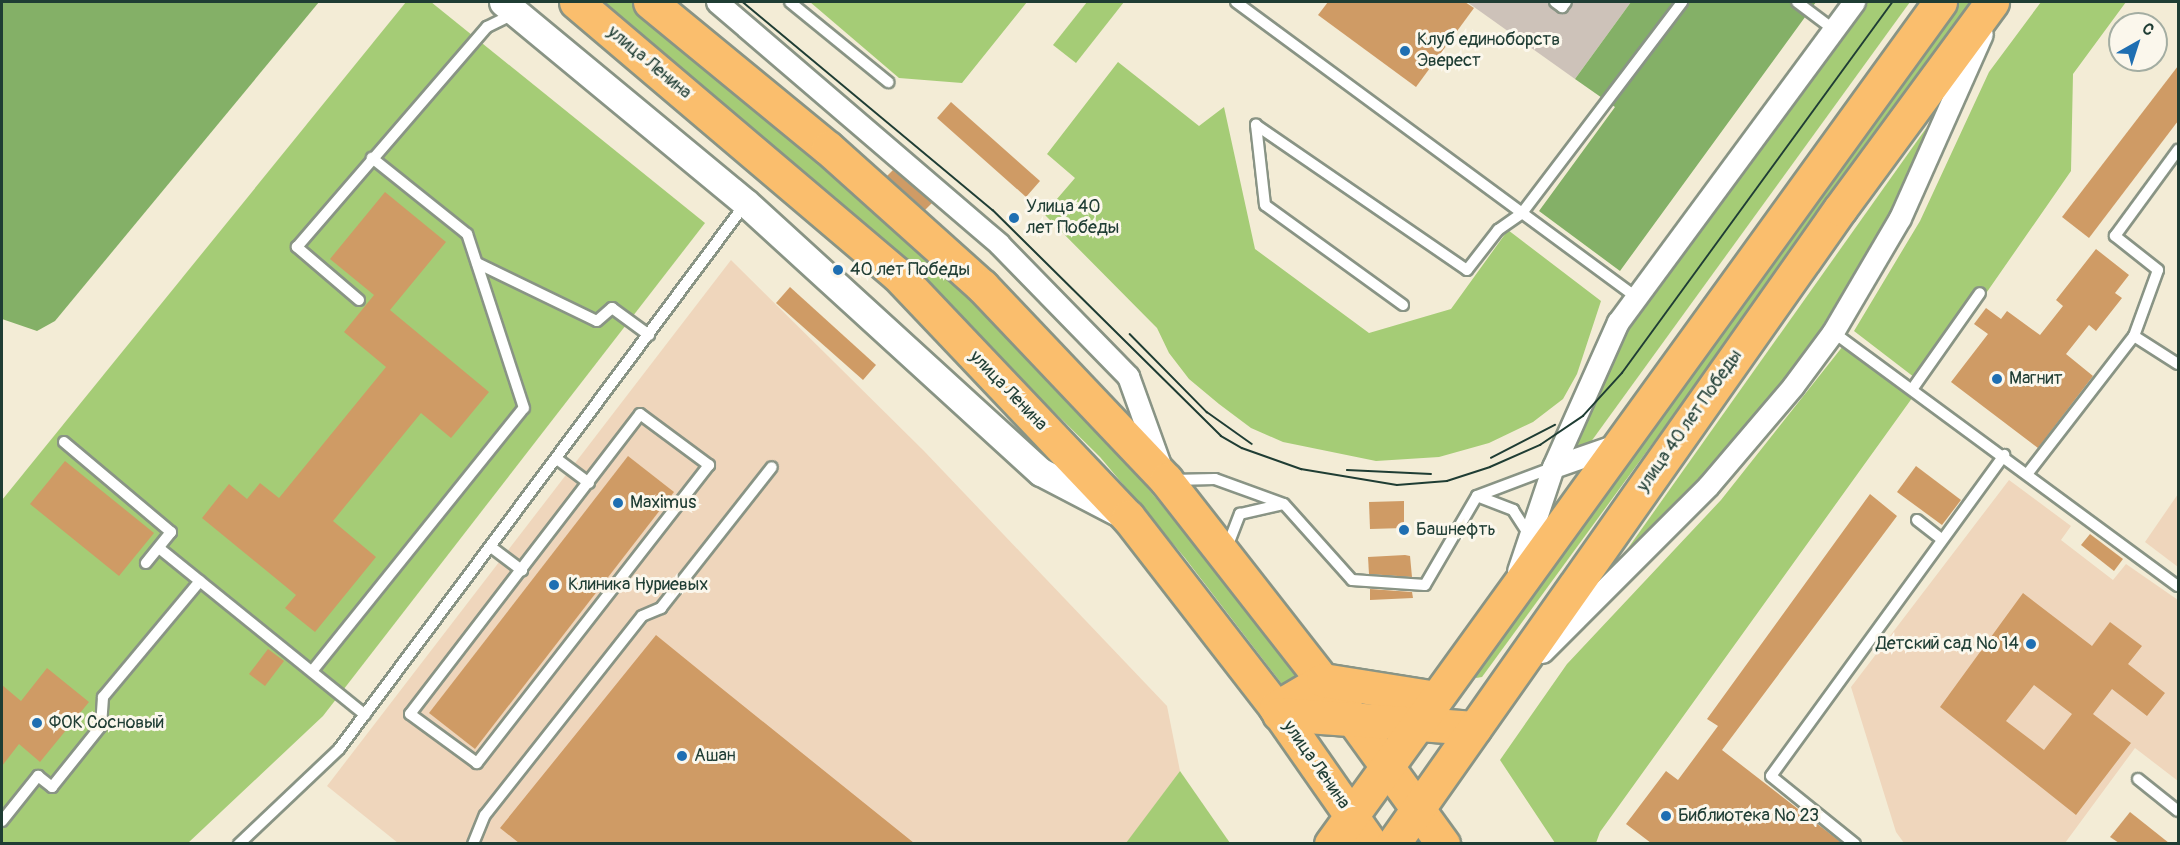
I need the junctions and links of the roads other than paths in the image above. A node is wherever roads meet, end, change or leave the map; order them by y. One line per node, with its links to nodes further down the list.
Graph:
1 (576, 2): 41 (main road, улица Ленина)
2 (650, 2): 37 (main road)
3 (717, 2): 37 (street)
4 (790, 2): 15 (lane)
5 (1236, 2): 19 (lane)
6 (1555, 2): 7 (lane)
7 (1566, 2)
8 (1682, 2): 19 (lane)
9 (1797, 2): 14 (lane)
10 (1854, 2): 14 (street)
11 (1940, 2): 31 (main road)
12 (1994, 2): 25 (street, улица 40 лет Победы); 56 (main road, улица 40 лет Победы)
13 (516, 5): 17 (lane); 18 (street)
14 (1833, 29): 22 (street)
15 (888, 82)
16 (2178, 150): 27 (lane)
17 (372, 158): 20 (lane); 23 (lane)
18 (746, 203): 26 (lane); 41 (street)
19 (1522, 213): 22 (lane); 24 (lane)
20 (477, 263): 26 (lane); 54 (lane)
21 (1980, 293): 29 (lane)
22 (1636, 297): 35 (street)
23 (359, 300)
24 (1403, 305)
25 (1833, 332): 29 (lane); 56 (street, улица 40 лет Победы)
26 (649, 335): 33 (lane)
27 (2134, 336): 28 (lane); 36 (lane)
28 (2178, 364)
29 (1913, 388): 32 (lane)
30 (64, 442): 46 (lane)
31 (1620, 444): 35 (street); 52 (main road)
32 (2004, 455): 36 (lane); 44 (lane)
33 (557, 459): 38 (lane); 45 (lane)
34 (772, 467): 70 (lane)
35 (1553, 467): 39 (lane); 43 (street)
36 (2028, 473): 51 (lane)
37 (1166, 480): 40 (lane); 47 (main road)
38 (589, 483): 49 (lane); 49 (lane)
39 (1477, 496): 40 (lane); 43 (lane)
40 (1284, 504): 47 (lane)
41 (1128, 518): 58 (main road, улица Ленина)
42 (1917, 520): 44 (lane)
43 (1530, 537): 52 (street)
44 (1941, 538): 75 (lane)
45 (491, 547): 49 (lane); 59 (lane)
46 (159, 548): 48 (lane); 50 (lane)
47 (1225, 553): 55 (main road)
48 (146, 563)
49 (522, 570)
50 (200, 581): 54 (lane); 68 (lane)
51 (2178, 586)
52 (1509, 597): 53 (main road)
53 (1458, 668): 56 (main road); 57 (main road)
54 (313, 670): 59 (lane)
55 (1323, 680): 57 (main road); 58 (main road); 60 (main road)
56 (1496, 696): 62 (main road, улица 40 лет Победы)
57 (1436, 698): 61 (main road)
58 (1277, 711): 60 (main road); 67 (main road, улица Ленина)
59 (365, 715): 69 (lane)
60 (1354, 721): 61 (main road); 63 (main road)
61 (1417, 725): 62 (main road); 63 (main road)
62 (1474, 728): 65 (main road, улица 40 лет Победы)
63 (1387, 765): 65 (main road); 67 (main road)
64 (2138, 779): 66 (lane)
65 (1418, 807): 73 (main road, улица 40 лет Победы); 74 (main road)
66 (2178, 811)
67 (1352, 815): 71 (main road); 72 (main road, улица Ленина)
68 (2, 821)
69 (239, 843)
70 (473, 843)
71 (1331, 843)
72 (1371, 843)
73 (1393, 843)
74 (1443, 843)
75 (1855, 843)

